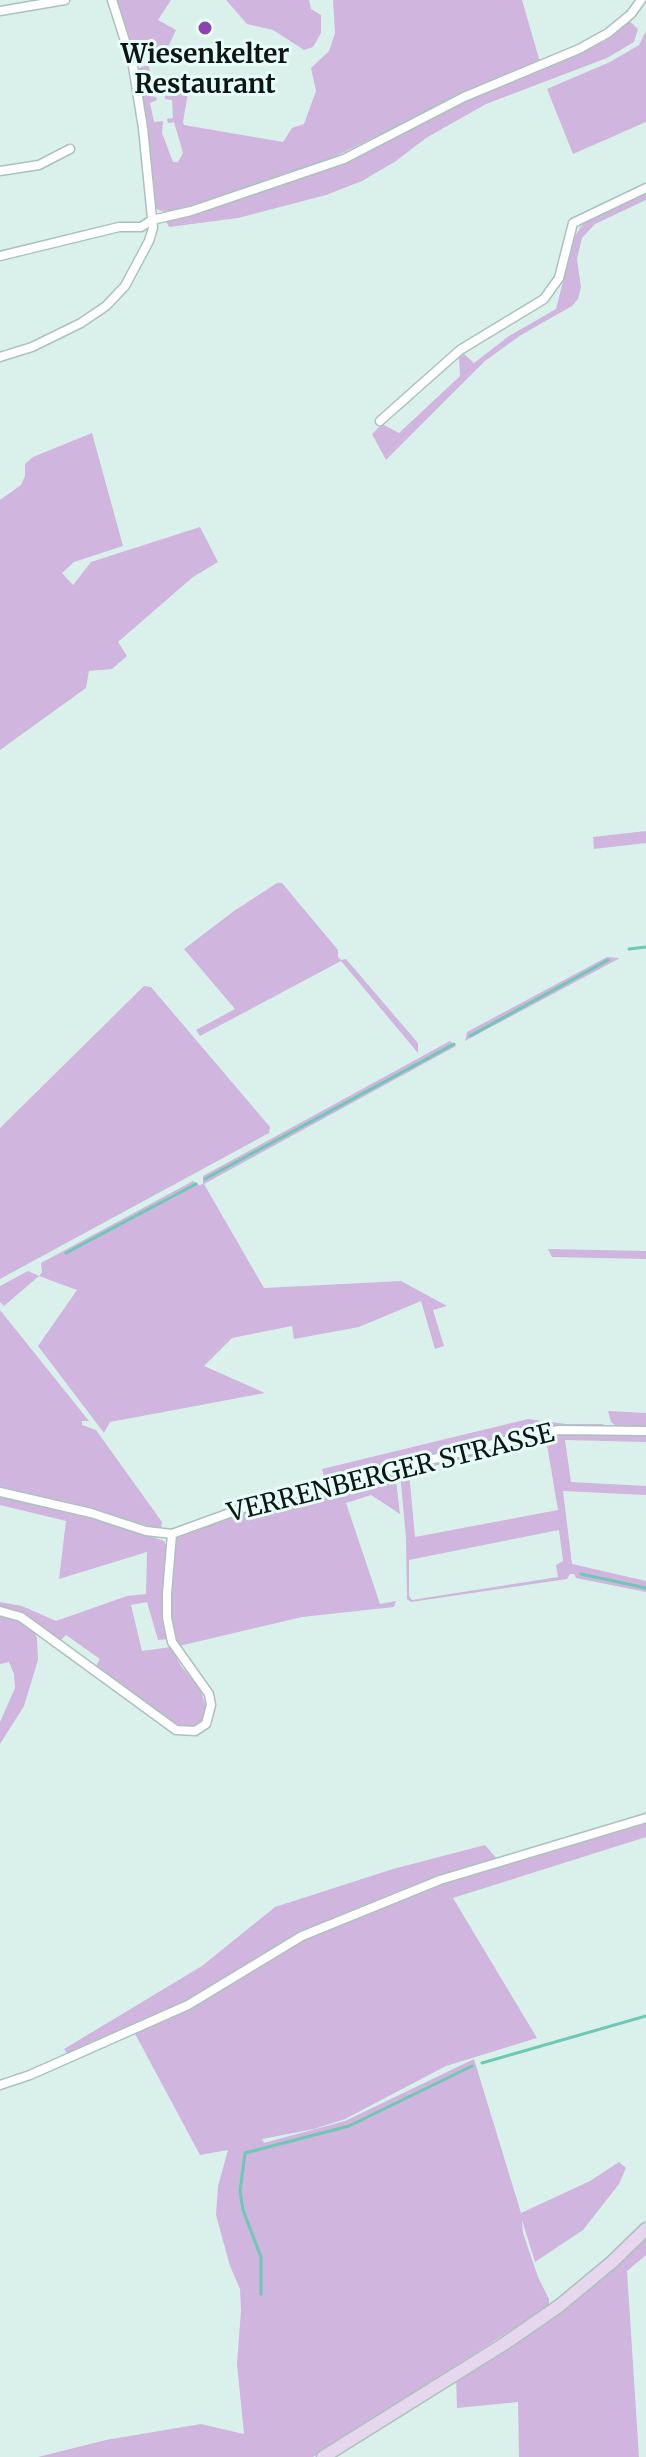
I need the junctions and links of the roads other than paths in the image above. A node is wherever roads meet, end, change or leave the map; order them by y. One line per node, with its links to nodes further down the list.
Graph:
1 (65, 0): 4 (street)
2 (112, 0): 8 (street)
3 (641, 0): 8 (street)
4 (0, 11)
5 (70, 149): 6 (street)
6 (0, 171)
7 (646, 188): 11 (street)
8 (152, 220): 9 (street); 10 (street)
9 (0, 256)
10 (0, 357)
11 (380, 421)
12 (646, 1431): 14 (street, VERRENBERGER STRASSE)
13 (0, 1492): 14 (street)
14 (172, 1534): 15 (street)
15 (0, 1611)
16 (646, 1818): 17 (street)
17 (0, 2085)
18 (646, 2229): 19 (main road)
19 (323, 2457)

